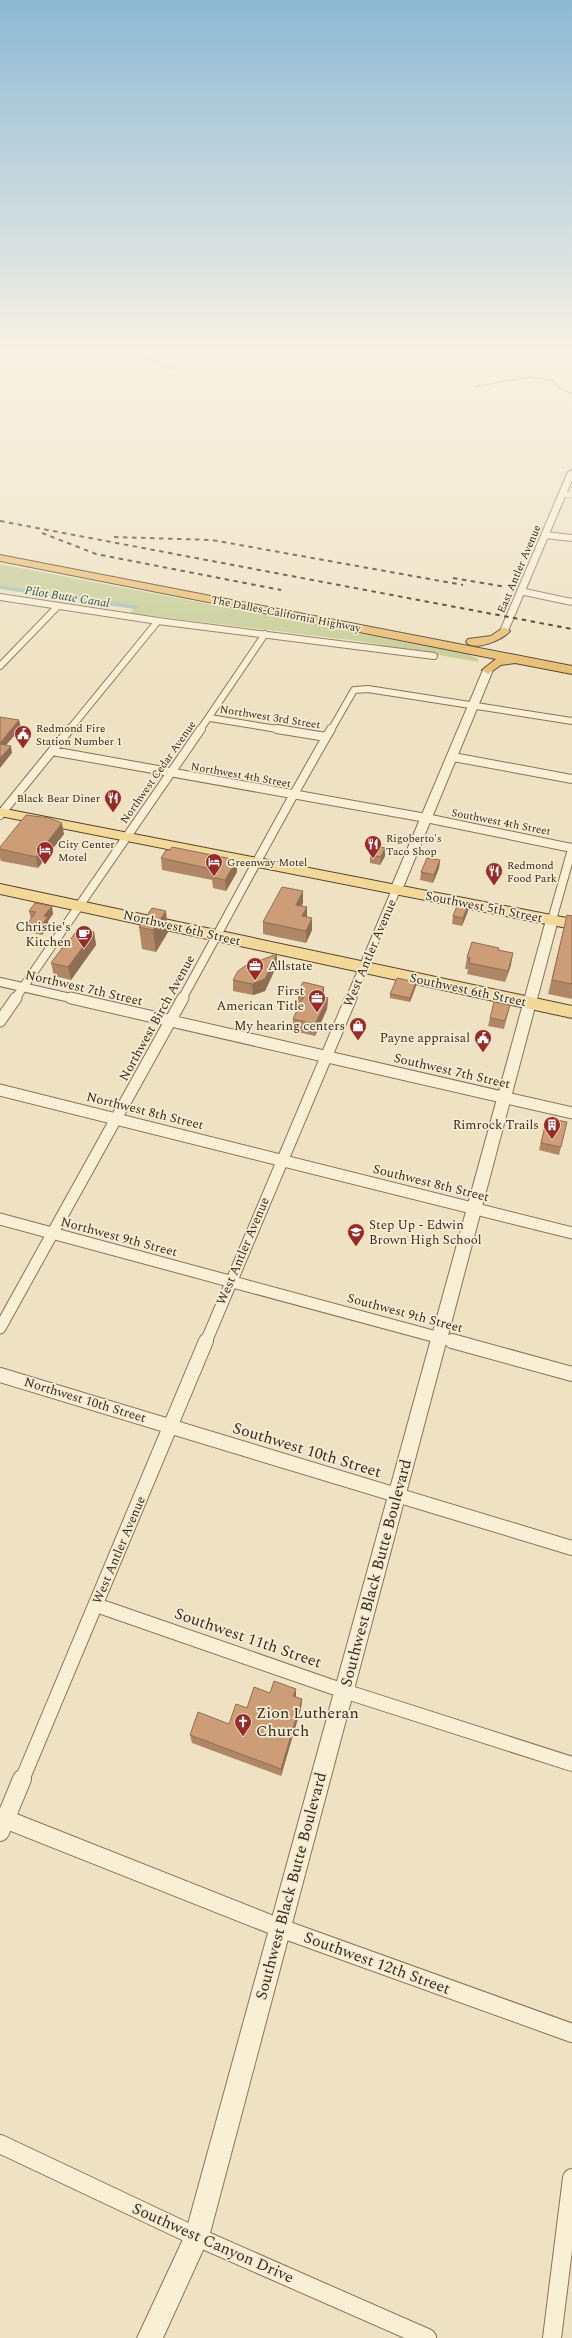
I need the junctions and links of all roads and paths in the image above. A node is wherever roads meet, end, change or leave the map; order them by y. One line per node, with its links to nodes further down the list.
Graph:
1 (572, 472): 2 (street, East Antler Avenue)
2 (563, 494): 3 (street); 4 (street, East Antler Avenue)
3 (572, 495)
4 (545, 535): 5 (street); 8 (street, East Antler Avenue)
5 (572, 538)
6 (0, 552): 15 (highway, The Dalles-California Highway)
7 (0, 558): 15 (highway, The Dalles-California Highway)
8 (520, 591): 10 (street); 13 (street, East Antler Avenue)
9 (0, 597): 11 (street)
10 (572, 602)
11 (58, 606): 12 (street); 19 (street)
12 (158, 621): 14 (street); 26 (street)
13 (504, 631): 15 (highway); 16 (highway)
14 (265, 634): 17 (street); 23 (street, Northwest Cedar Avenue)
15 (472, 646): 16 (highway, The Dalles-California Highway); 20 (highway)
16 (516, 650): 18 (highway, The Dalles-California Highway); 20 (highway); 21 (highway, The Dalles-California Highway)
17 (434, 656)
18 (572, 662)
19 (0, 666)
20 (488, 670): 22 (street, West Antler Avenue)
21 (572, 670)
22 (472, 705): 24 (street); 25 (street, Northwest Birch Avenue); 27 (street, West Antler Avenue)
23 (210, 718): 25 (street, Northwest 3rd Street); 28 (street, Northwest Cedar Avenue)
24 (572, 722)
25 (326, 737): 30 (street, Northwest Birch Avenue)
26 (52, 751): 28 (street, Northwest 4th Street); 31 (street)
27 (453, 757): 29 (street); 32 (street, West Antler Avenue)
28 (170, 773): 30 (street, Northwest 4th Street); 33 (street, Northwest Cedar Avenue)
29 (572, 779)
30 (292, 796): 32 (street, Northwest 4th Street); 35 (street, Northwest Birch Avenue)
31 (1, 813): 33 (main road, Southwest 5th Street)
32 (426, 818): 34 (street, Southwest 4th Street); 37 (street, West Antler Avenue)
33 (125, 837): 35 (main road, Southwest 5th Street); 38 (street, Northwest Cedar Avenue)
34 (572, 848): 39 (street, Southwest Black Butte Boulevard)
35 (258, 863): 37 (main road, Southwest 5th Street); 41 (street, Northwest Birch Avenue)
36 (0, 889): 38 (main road, Northwest 6th Street)
37 (396, 890): 39 (main road, Southwest 5th Street); 42 (street, West Antler Avenue)
38 (80, 906): 41 (main road, Northwest 6th Street); 44 (street, Northwest Cedar Avenue)
39 (552, 920): 40 (main road, Southwest 5th Street); 45 (street, Southwest Black Butte Boulevard)
40 (572, 924)
41 (218, 935): 42 (main road, Northwest 6th Street); 48 (street, Northwest Birch Avenue)
42 (363, 968): 45 (main road, Southwest 6th Street); 49 (street, West Antler Avenue)
43 (0, 982): 44 (street, Northwest 7th Street)
44 (23, 987): 47 (street, Northwest Cedar Avenue); 48 (street, Northwest 7th Street)
45 (529, 1003): 46 (main road, Southwest 6th Street); 51 (street, Southwest Black Butte Boulevard)
46 (572, 1012)
47 (0, 1021)
48 (170, 1021): 49 (street, Northwest 7th Street); 53 (street, Northwest Birch Avenue)
49 (327, 1056): 51 (street, Southwest 7th Street); 54 (street, West Antler Avenue)
50 (0, 1090): 53 (street, Northwest 8th Street)
51 (505, 1098): 52 (street, Southwest 7th Street); 55 (street, Southwest Black Butte Boulevard)
52 (572, 1113)
53 (116, 1118): 54 (street, Northwest 8th Street); 58 (street, Northwest Birch Avenue)
54 (283, 1159): 55 (street, Southwest 8th Street); 59 (street, West Antler Avenue)
55 (474, 1208): 57 (street, Southwest 8th Street); 61 (street, Southwest Black Butte Boulevard)
56 (0, 1219): 58 (street, Northwest 9th Street)
57 (572, 1233)
58 (51, 1234): 59 (street, Northwest 9th Street); 60 (street, Northwest Birch Avenue)
59 (230, 1282): 61 (street, Southwest 9th Street); 64 (street, West Antler Avenue)
60 (0, 1328)
61 (439, 1338): 62 (street, Southwest 9th Street); 65 (street, Southwest Black Butte Boulevard)
62 (572, 1374)
63 (0, 1375): 64 (street, Northwest 10th Street)
64 (169, 1426): 65 (street, Southwest 10th Street); 67 (street, West Antler Avenue)
65 (397, 1494): 66 (street, Southwest 10th Street); 68 (street, Southwest Black Butte Boulevard)
66 (572, 1548)
67 (96, 1605): 68 (street, Southwest 11th Street); 70 (street, West Antler Avenue)
68 (344, 1690): 69 (street, Southwest 11th Street); 71 (street, Southwest Black Butte Boulevard)
69 (572, 1764)
70 (2, 1823): 71 (street, Southwest 12th Street)
71 (280, 1928): 72 (street, Southwest 12th Street); 75 (street, Southwest Black Butte Boulevard)
72 (572, 2032)
73 (0, 2144): 75 (street, Southwest Canyon Drive)
74 (572, 2178): 78 (street)
75 (197, 2237): 76 (street, Southwest Black Butte Boulevard); 77 (street, Southwest Canyon Drive)
76 (150, 2338)
77 (427, 2338)
78 (552, 2338)

